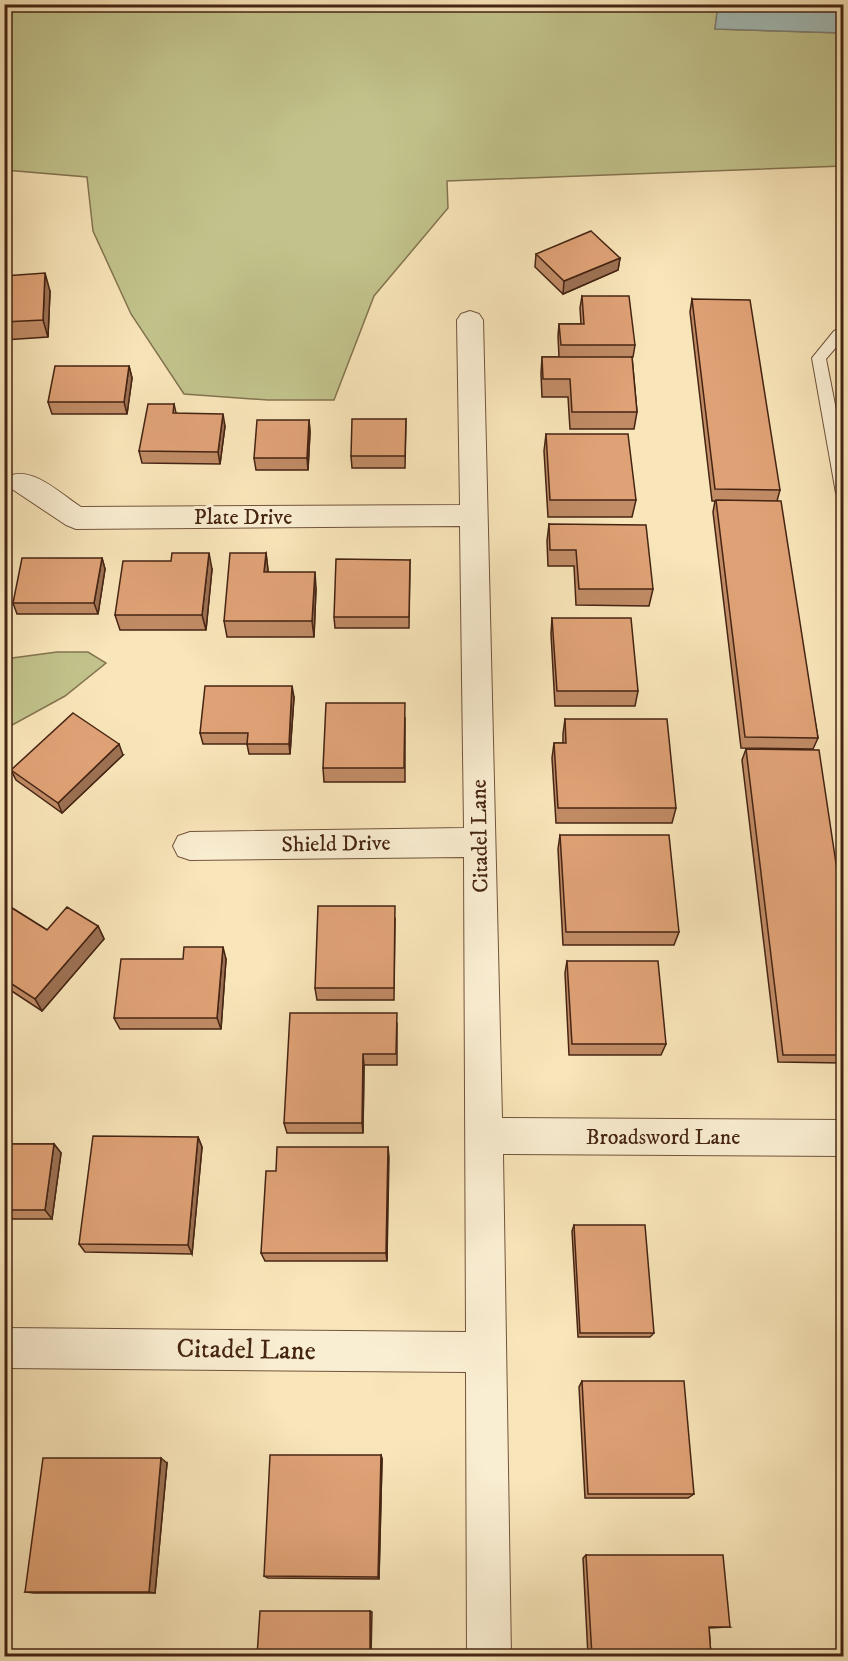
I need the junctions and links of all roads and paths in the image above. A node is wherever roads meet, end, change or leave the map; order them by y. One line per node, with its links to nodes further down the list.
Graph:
1 (470, 320): 5 (street, Citadel Lane)
2 (839, 334): 4 (lane)
3 (22, 482): 5 (street, Plate Drive)
4 (843, 493)
5 (474, 515): 6 (street, Citadel Lane)
6 (481, 842): 7 (street, Shield Drive); 8 (street, Citadel Lane)
7 (190, 846)
8 (482, 1136): 9 (street, Broadsword Lane); 11 (street, Citadel Lane)
9 (843, 1138)
10 (4, 1347): 11 (street, Citadel Lane)
11 (488, 1352): 12 (street, Citadel Lane)
12 (489, 1656)

